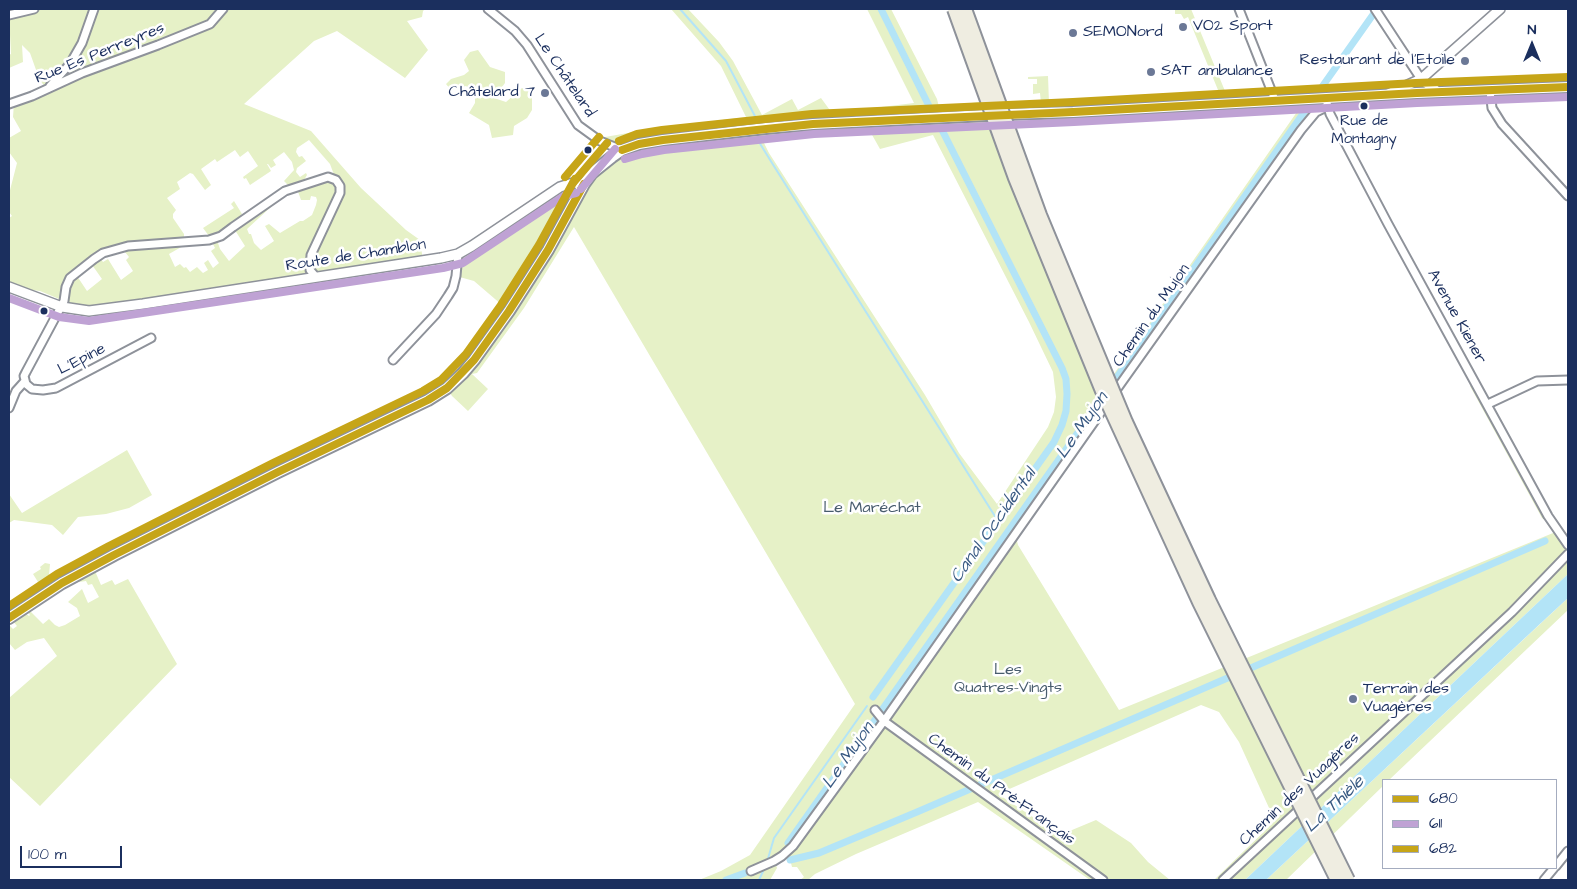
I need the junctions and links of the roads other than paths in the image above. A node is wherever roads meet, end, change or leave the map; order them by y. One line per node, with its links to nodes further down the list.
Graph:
1 (34, 9): 10 (street)
2 (94, 9): 13 (street)
3 (223, 9): 13 (street, Rue Es Perreyres)
4 (488, 9): 21 (street, Le Châtelard)
5 (954, 9): 45 (highway, bridge)
6 (964, 9): 46 (highway, bridge)
7 (1239, 9): 18 (street)
8 (1375, 9): 11 (street)
9 (1500, 9): 11 (street)
10 (9, 15)
11 (1421, 79): 15 (street); 16 (street); 17 (street)
12 (1568, 87): 14 (main road)
13 (48, 88): 20 (street, Rue Es Perreyres)
14 (1490, 91): 15 (main road); 23 (street)
15 (1438, 92): 16 (main road)
16 (1417, 93): 17 (main road)
17 (1386, 95): 19 (main road)
18 (1275, 100): 19 (main road); 21 (main road)
19 (1325, 100): 32 (street, Avenue Kiener); 38 (street, Chemin du Mujon)
20 (9, 104)
21 (622, 150): 22 (main road)
22 (584, 184): 24 (street, Route de Chamblon); 36 (main road)
23 (1568, 196)
24 (458, 254): 25 (street, Route de Chamblon); 29 (street)
25 (316, 277): 27 (street, Route de Chamblon); 27 (street, L'Epine)
26 (9, 287): 27 (street, Route de Chamblon)
27 (62, 307): 31 (street, L'Epine)
28 (151, 338): 31 (street, L'Epine)
29 (393, 360)
30 (1568, 380): 32 (street)
31 (25, 381): 33 (street, L'Epine)
32 (1488, 404): 34 (street, Avenue Kiener)
33 (9, 408)
34 (1568, 545)
35 (1568, 554): 44 (street, Chemin des Vuagères)
36 (9, 618)
37 (875, 710): 38 (street, Chemin du Pré-Français)
38 (884, 721): 42 (street, Chemin du Mujon); 43 (street, Chemin du Pré-Français)
39 (1568, 851): 40 (street)
40 (1557, 865)
41 (1553, 869): 47 (street)
42 (751, 871)
43 (1103, 880)
44 (1223, 880)
45 (1337, 880)
46 (1348, 880)
47 (1544, 880)

